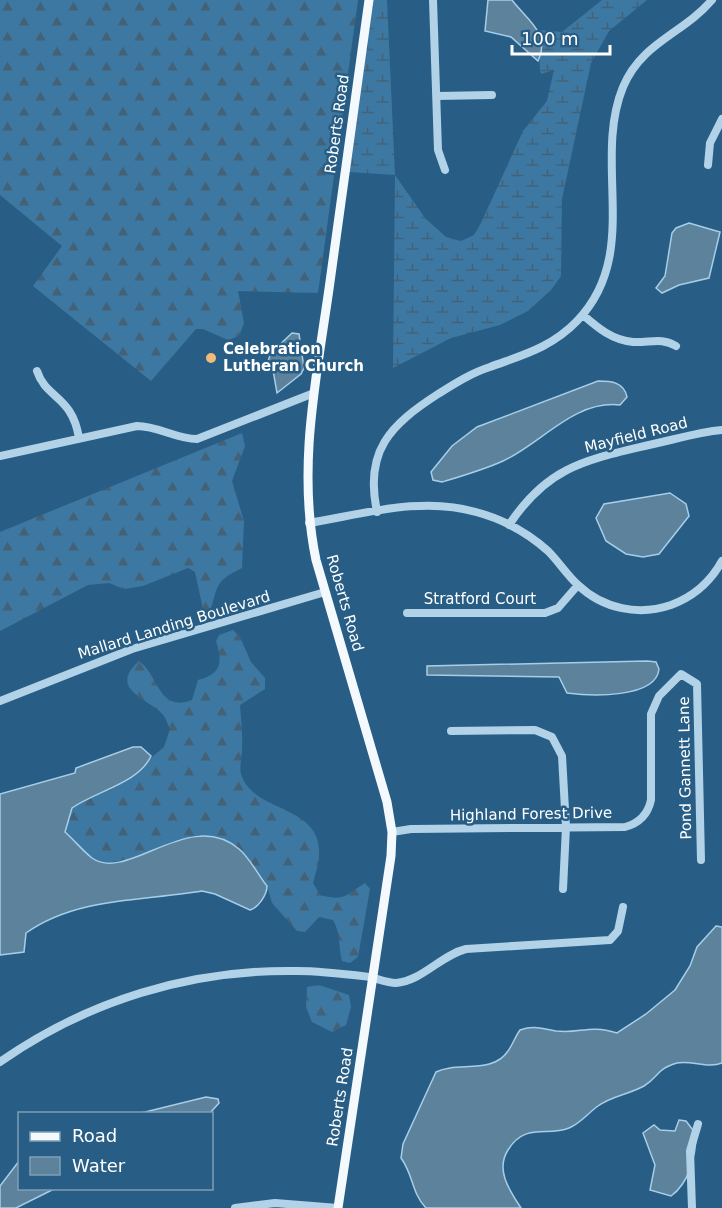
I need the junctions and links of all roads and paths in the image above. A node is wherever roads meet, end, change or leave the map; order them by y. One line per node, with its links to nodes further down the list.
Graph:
1 (369, 0): 12 (main road, Roberts Road)
2 (433, 0): 5 (street)
3 (712, 0): 9 (street)
4 (492, 95): 5 (street)
5 (437, 96): 8 (street)
6 (722, 119): 7 (street)
7 (708, 165)
8 (445, 170)
9 (583, 315): 10 (street); 16 (street)
10 (676, 346)
11 (37, 371): 14 (street)
12 (314, 393): 14 (street); 17 (main road, Roberts Road)
13 (722, 430): 18 (street, Mayfield Road)
14 (79, 438): 15 (street)
15 (0, 456)
16 (377, 512): 17 (street); 18 (street)
17 (309, 523): 21 (main road, Roberts Road)
18 (509, 525): 20 (street)
19 (722, 561): 20 (street)
20 (578, 585): 22 (street, Stratford Court)
21 (325, 592): 24 (street, Mallard Landing Boulevard); 27 (main road, Roberts Road)
22 (407, 613)
23 (692, 679): 26 (street, Highland Forest Drive); 28 (street, Pond Gannett Lane)
24 (0, 701)
25 (451, 730): 26 (street)
26 (566, 827): 27 (street, Highland Forest Drive); 29 (street)
27 (392, 832): 31 (main road, Roberts Road)
28 (701, 860)
29 (563, 889)
30 (623, 907): 31 (street)
31 (373, 978): 32 (street); 35 (main road, Roberts Road)
32 (0, 1062)
33 (698, 1124): 36 (street)
34 (235, 1208): 35 (street)
35 (338, 1208)
36 (692, 1208)

